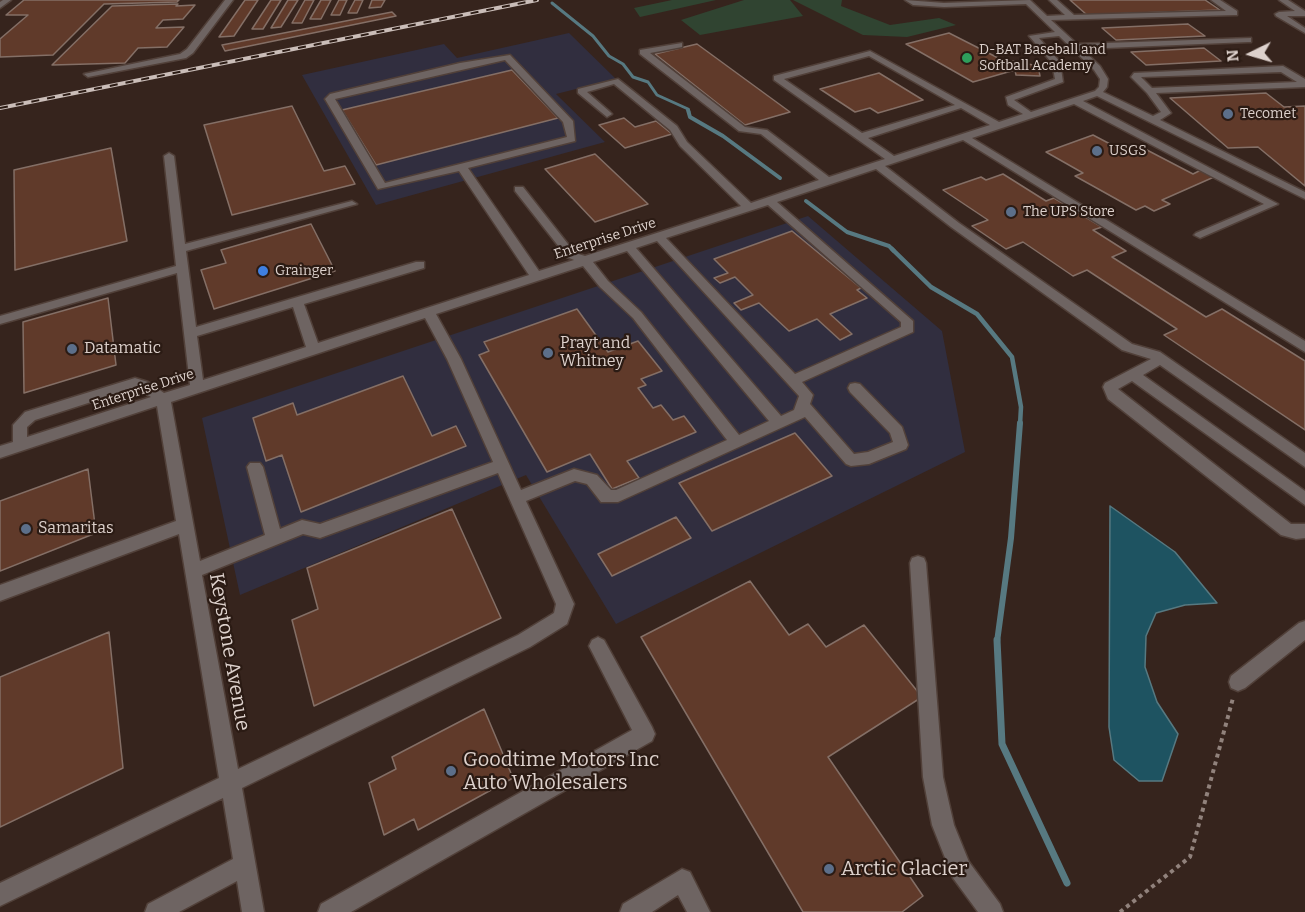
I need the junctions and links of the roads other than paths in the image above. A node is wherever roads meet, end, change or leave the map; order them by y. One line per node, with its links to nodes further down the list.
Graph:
1 (7, 0): 9 (street)
2 (229, 0): 18 (street)
3 (909, 0): 8 (street)
4 (1053, 0): 11 (street)
5 (1215, 0): 11 (street)
6 (1283, 0): 10 (street)
7 (1027, 1): 8 (street); 12 (street)
8 (991, 2)
9 (0, 6)
10 (1304, 14): 13 (street)
11 (1072, 17): 12 (street)
12 (1045, 18): 14 (street)
13 (1305, 31)
14 (1060, 34): 17 (street); 25 (street)
15 (1248, 40): 17 (street)
16 (679, 45): 34 (street)
17 (1074, 47): 21 (street)
18 (88, 74)
19 (1305, 83): 20 (street); 20 (street)
20 (1150, 91): 26 (street)
21 (1098, 93): 22 (street, Enterprise Drive); 26 (street)
22 (1076, 101): 25 (street, Enterprise Drive); 40 (street)
23 (963, 105): 27 (street); 28 (street); 28 (street)
24 (607, 114): 39 (street)
25 (1030, 115): 27 (street, Enterprise Drive)
26 (1153, 120): 36 (street)
27 (999, 126): 29 (street, Enterprise Drive)
28 (860, 137): 31 (street)
29 (964, 137): 31 (street, Enterprise Drive); 52 (street)
30 (169, 156): 43 (street)
31 (893, 160): 32 (street, Enterprise Drive)
32 (878, 166): 34 (street, Enterprise Drive); 54 (street)
33 (462, 167): 33 (street); 47 (street)
34 (828, 182): 37 (street, Enterprise Drive)
35 (519, 189): 44 (street)
36 (1305, 196)
37 (770, 201): 39 (street, Enterprise Drive); 56 (street)
38 (352, 204): 43 (street)
39 (749, 207): 41 (street, Enterprise Drive)
40 (1200, 236)
41 (659, 237): 42 (street, Enterprise Drive); 56 (street)
42 (629, 247): 44 (street, Enterprise Drive); 61 (street)
43 (181, 249): 46 (street)
44 (586, 261): 47 (street, Enterprise Drive); 62 (street)
45 (420, 265): 48 (street)
46 (183, 268): 50 (street); 51 (street)
47 (536, 276): 49 (street, Enterprise Drive)
48 (297, 302): 51 (street); 53 (street)
49 (429, 312): 53 (street, Enterprise Drive); 66 (street)
50 (0, 320)
51 (191, 333): 57 (street)
52 (1305, 347)
53 (314, 350): 57 (street, Enterprise Drive)
54 (1161, 359): 55 (street); 65 (street)
55 (1133, 375): 69 (street); 71 (street)
56 (794, 380): 60 (street)
57 (196, 388): 59 (street, Enterprise Drive)
58 (855, 388): 60 (street)
59 (163, 399): 63 (street, Enterprise Drive); 63 (street); 70 (street, Keystone Avenue)
60 (803, 405): 61 (street)
61 (779, 423): 62 (street)
62 (737, 442): 68 (street)
63 (20, 445): 64 (street, Enterprise Drive)
64 (0, 452)
65 (1305, 461)
66 (502, 465): 68 (street); 72 (street)
67 (255, 467): 72 (street)
68 (517, 498): 79 (street)
69 (1305, 499)
70 (185, 525): 74 (street, Keystone Avenue); 75 (street)
71 (1305, 531)
72 (274, 538): 74 (street)
73 (918, 563): 87 (street)
74 (193, 571): 79 (street, Keystone Avenue)
75 (0, 593)
76 (1305, 629): 78 (street)
77 (598, 646): 84 (street)
78 (1238, 682)
79 (228, 784): 80 (street, Keystone Avenue); 81 (street)
80 (244, 865): 82 (street); 83 (street, Keystone Avenue)
81 (0, 895)
82 (156, 912)
83 (253, 912)
84 (329, 912)
85 (631, 912): 86 (street)
86 (699, 912)
87 (992, 912)

